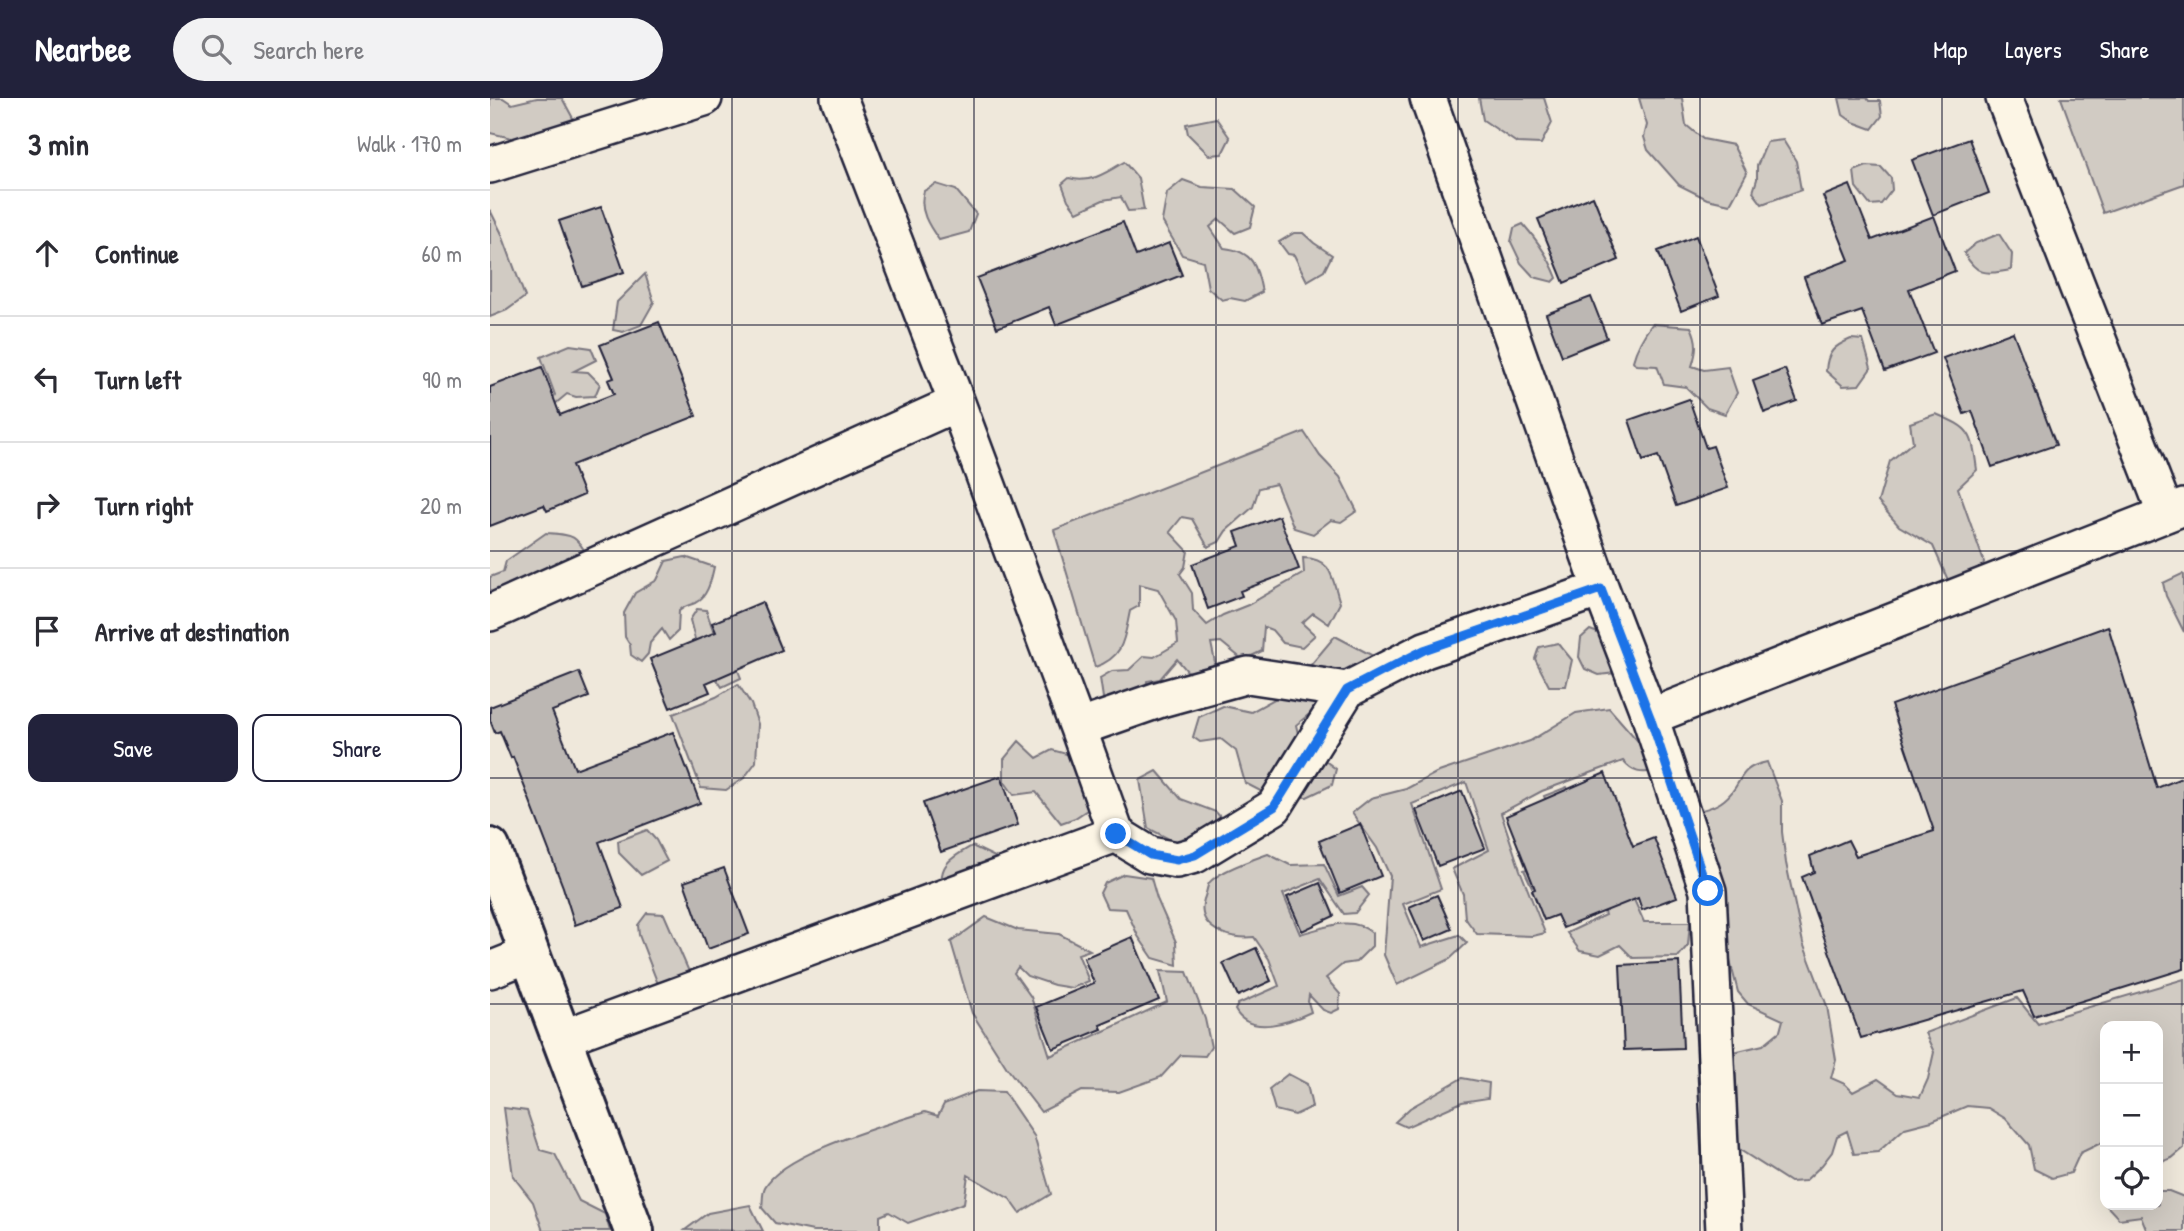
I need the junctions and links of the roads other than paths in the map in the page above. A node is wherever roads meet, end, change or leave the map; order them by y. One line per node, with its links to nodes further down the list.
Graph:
1 (704, 98): 5 (street)
2 (839, 98): 6 (street)
3 (1428, 98): 8 (street)
4 (2004, 98): 7 (street)
5 (490, 165)
6 (957, 402): 9 (street); 12 (street)
7 (2175, 511): 11 (street)
8 (1601, 589): 10 (street); 11 (street)
9 (490, 613)
10 (1347, 690): 12 (street); 13 (street)
11 (1650, 717): 19 (street)
12 (1079, 727): 13 (street)
13 (1116, 834): 17 (street)
14 (490, 848): 15 (street)
15 (530, 954): 16 (street); 17 (street)
16 (490, 970)
17 (562, 1038): 18 (street)
18 (634, 1231)
19 (1724, 1231)

